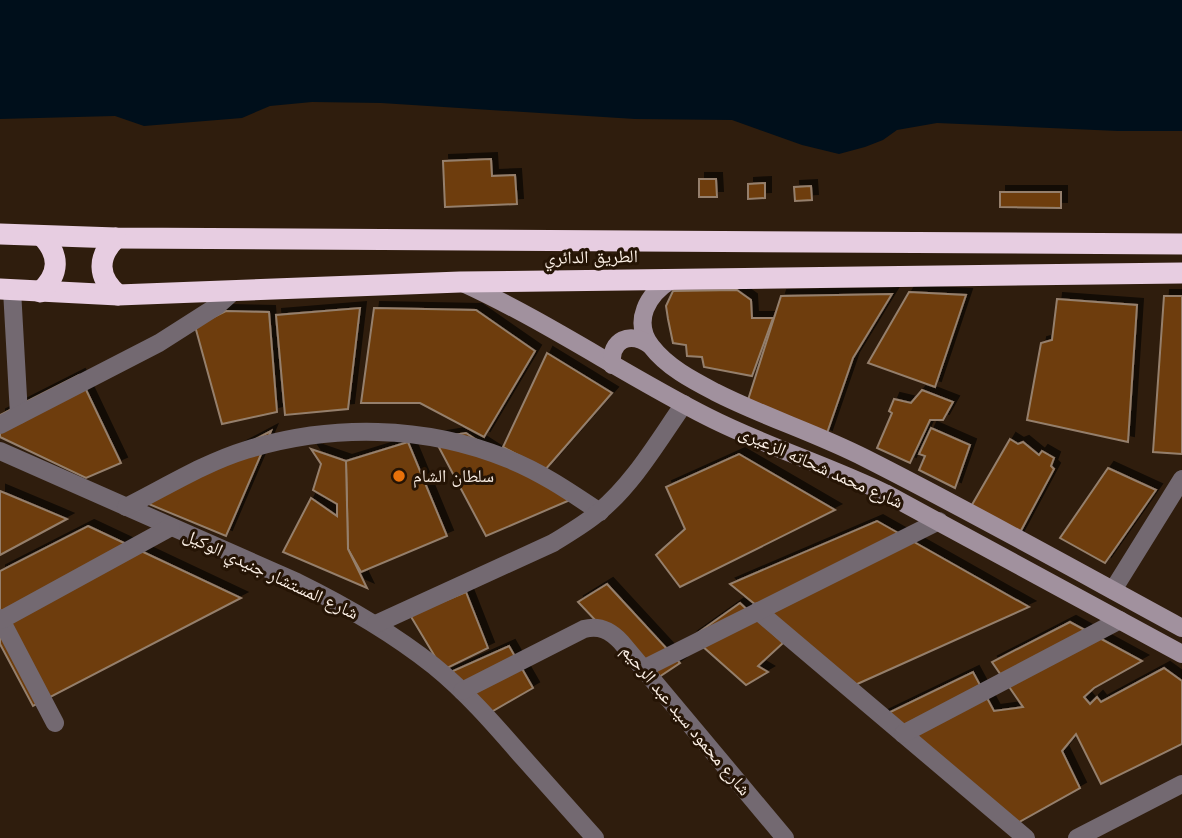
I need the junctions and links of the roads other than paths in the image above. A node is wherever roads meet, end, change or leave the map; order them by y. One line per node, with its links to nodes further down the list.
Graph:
1 (0, 234): 2 (highway, الطريق الدائري)
2 (42, 236): 3 (highway, الطريق الدائري); 10 (highway)
3 (117, 238): 4 (highway, الطريق الدائري); 11 (highway)
4 (1182, 244)
5 (1182, 273): 6 (highway, الطريق الدائري)
6 (671, 280): 7 (highway, الطريق الدائري); 12 (street)
7 (460, 282): 9 (highway, الطريق الدائري); 13 (street, شارع محمد شحاته الزعيرى)
8 (6, 289): 10 (highway, الطريق الدائري); 15 (street)
9 (235, 290): 11 (highway, الطريق الدائري); 15 (street)
10 (40, 292): 11 (highway, الطريق الدائري)
11 (118, 295)
12 (650, 345): 13 (street); 23 (street, شارع محمد شحاته الزعيرى)
13 (612, 365): 14 (street, شارع محمد شحاته الزعيرى)
14 (684, 404): 20 (street); 21 (street, شارع محمد شحاته الزعيرى)
15 (19, 415): 16 (street)
16 (0, 425)
17 (0, 452): 19 (street, شارع المستشار جنيدي الوكيل)
18 (1182, 479): 25 (street)
19 (126, 507): 20 (street); 22 (street, شارع المستشار جنيدي الوكيل)
20 (600, 512): 29 (street)
21 (939, 521): 24 (street, شارع محمد شحاته الزعيرى); 26 (street)
22 (171, 527): 27 (street); 29 (street, شارع المستشار جنيدي الوكيل)
23 (1009, 534): 24 (street); 25 (street, شارع محمد شحاته الزعيرى)
24 (998, 553): 28 (street, شارع محمد شحاته الزعيرى)
25 (1113, 590): 30 (street, شارع محمد شحاته الزعيرى)
26 (758, 611): 32 (street); 35 (street)
27 (0, 619): 34 (street)
28 (1120, 620): 31 (street, شارع محمد شحاته الزعيرى); 35 (street)
29 (376, 624): 33 (street, شارع المستشار جنيدي الوكيل)
30 (1182, 628)
31 (1182, 654)
32 (643, 669): 33 (street, شارع محمود سيد عبد الرحيم); 38 (street, شارع محمود سيد عبد الرحيم)
33 (462, 691): 37 (street, شارع المستشار جنيدي الوكيل)
34 (55, 723)
35 (902, 734): 39 (street)
36 (1182, 785): 40 (street)
37 (595, 838)
38 (785, 838)
39 (1026, 838)
40 (1077, 838)

